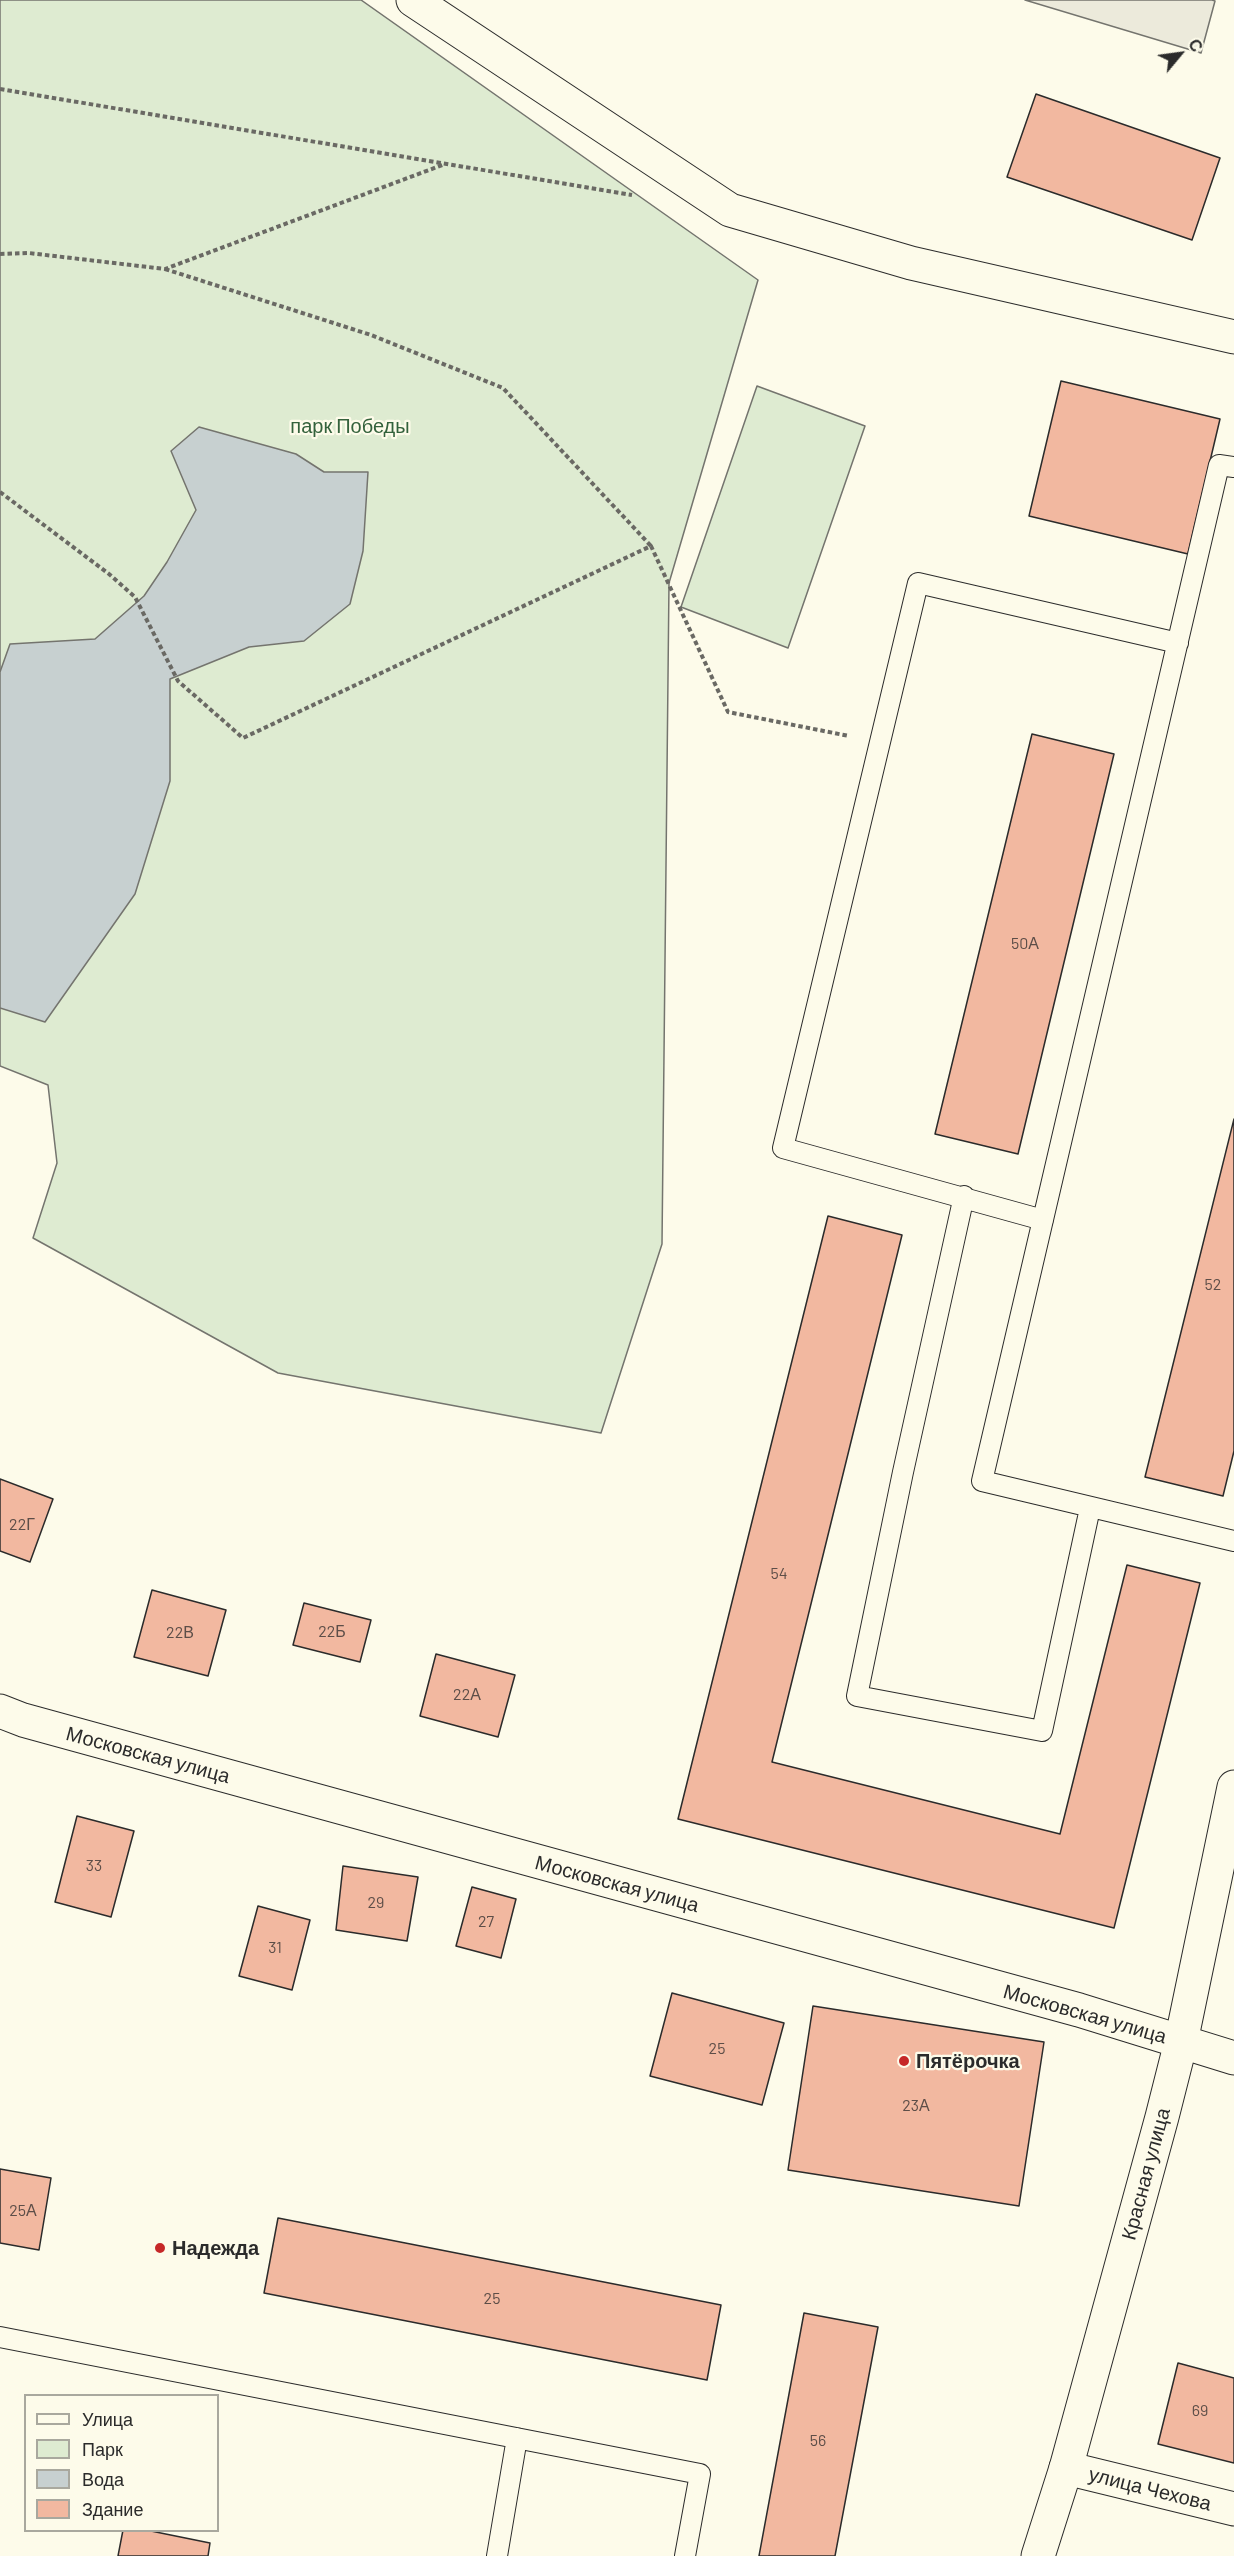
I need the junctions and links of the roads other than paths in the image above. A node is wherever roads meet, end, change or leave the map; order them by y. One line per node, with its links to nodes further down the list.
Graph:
1 (413, 0): 2 (street)
2 (1234, 337)
3 (1234, 467): 4 (lane)
4 (1178, 643): 5 (lane); 6 (lane)
5 (964, 1196): 6 (lane); 7 (lane)
6 (1043, 1220): 7 (lane)
7 (1090, 1508): 8 (lane)
8 (1234, 1541)
9 (0, 1711): 11 (street, Московская улица)
10 (1234, 1787): 11 (street, Красная улица)
11 (1180, 2042): 12 (street, Московская улица); 15 (street, Красная улица)
12 (1234, 2058)
13 (0, 2337): 14 (lane)
14 (517, 2438): 17 (lane); 18 (lane)
15 (1066, 2468): 16 (street, улица Чехова); 19 (street, Красная улица)
16 (1234, 2509)
17 (497, 2556)
18 (685, 2556)
19 (1038, 2556)

